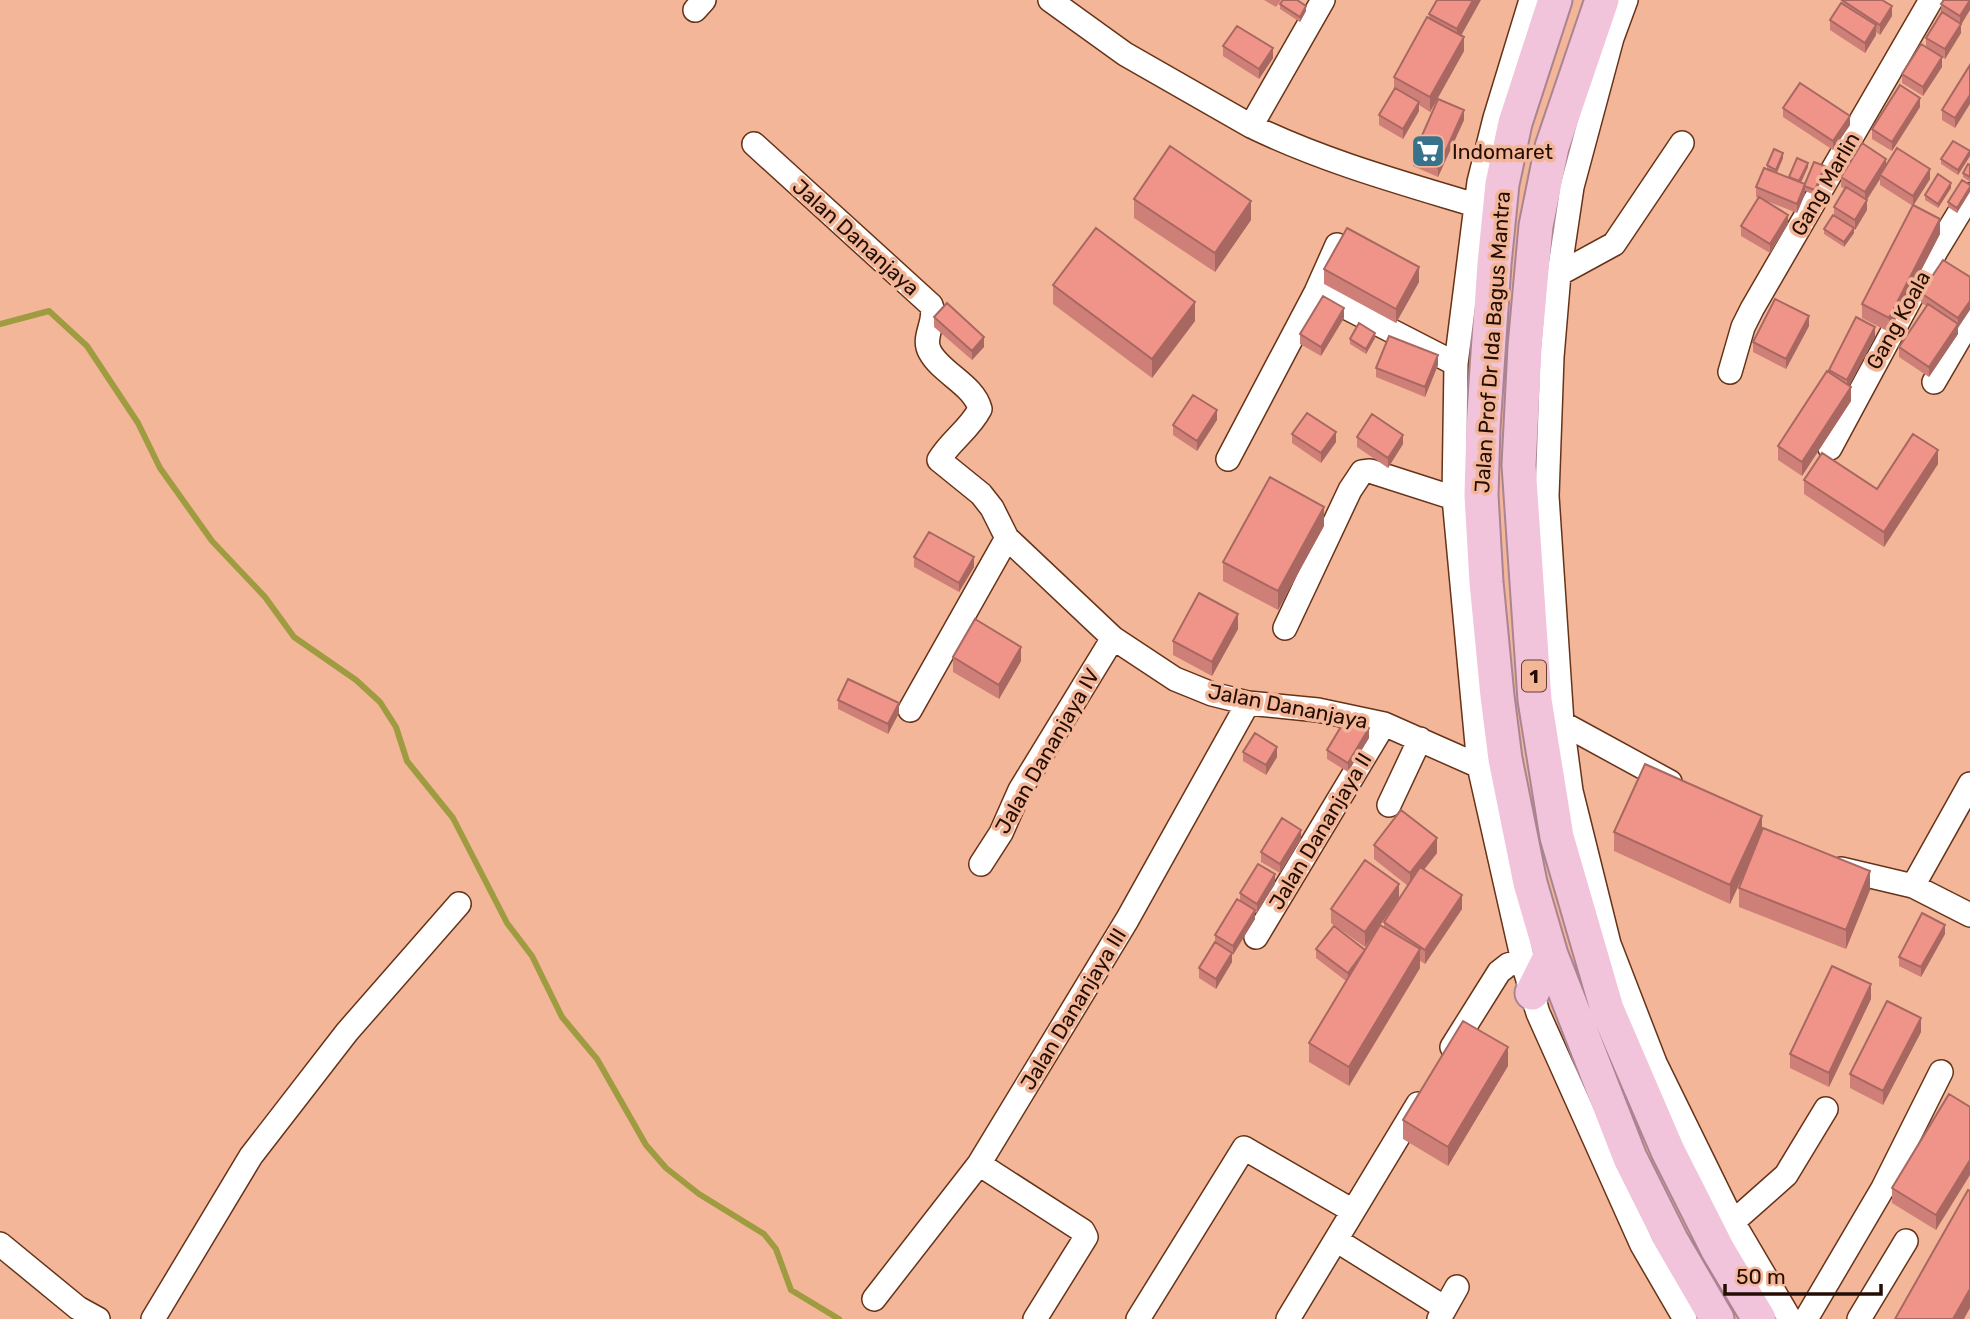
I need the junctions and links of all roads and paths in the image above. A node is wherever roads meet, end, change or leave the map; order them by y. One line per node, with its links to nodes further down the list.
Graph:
1 (1050, 0): 8 (street)
2 (1323, 0): 8 (street)
3 (1531, 0): 12 (street)
4 (1555, 0): 43 (highway, Jalan Prof Dr Ida Bagus Mantra / 1)
5 (1602, 0): 20 (highway, Jalan Prof Dr Ida Bagus Mantra / 1)
6 (1626, 0): 14 (street)
7 (1931, 0): 18 (street, Gang Marlin)
8 (1251, 126): 12 (street)
9 (1682, 143): 14 (street)
10 (754, 144): 24 (street, Jalan Dananjaya)
11 (1970, 195): 21 (street, Gang Koala)
12 (1475, 205): 17 (street)
13 (1337, 245): 15 (street)
14 (1559, 274): 20 (street)
15 (1316, 292): 17 (street); 22 (street)
16 (1970, 320): 19 (street)
17 (1457, 364): 23 (street)
18 (1730, 372)
19 (1934, 382)
20 (1536, 394): 29 (street); 42 (highway, Jalan Prof Dr Ida Bagus Mantra / 1)
21 (1830, 448)
22 (1228, 459)
23 (1454, 498): 25 (street); 32 (street)
24 (1007, 538): 26 (street, Jalan Dananjaya); 28 (street)
25 (1285, 628)
26 (1113, 638): 27 (street, Jalan Dananjaya); 37 (street, Jalan Dananjaya IV)
27 (1248, 703): 30 (street, Jalan Dananjaya); 47 (street, Jalan Dananjaya III)
28 (910, 710)
29 (1562, 723): 34 (street); 42 (street)
30 (1384, 724): 31 (street, Jalan Dananjaya); 41 (street, Jalan Dananjaya II)
31 (1420, 739): 32 (street, Jalan Dananjaya); 35 (street)
32 (1479, 766): 43 (street)
33 (1970, 784): 38 (street)
34 (1691, 794)
35 (1389, 805)
36 (1817, 861): 38 (street)
37 (981, 864)
38 (1913, 886): 40 (street)
39 (459, 904): 57 (street)
40 (1970, 915)
41 (1256, 937)
42 (1599, 948): 49 (street); 63 (highway, Jalan Prof Dr Ida Bagus Mantra / 1)
43 (1537, 957): 44 (highway); 48 (street); 62 (highway, Jalan Prof Dr Ida Bagus Mantra / 1)
44 (1532, 993): 61 (street)
45 (1941, 1072): 65 (street)
46 (1826, 1109): 49 (street)
47 (979, 1164): 54 (street, Jalan Dananjaya III); 58 (street)
48 (1353, 1212): 50 (street); 59 (street)
49 (1733, 1223): 64 (street)
50 (1336, 1240): 55 (street); 60 (street)
51 (1906, 1241): 66 (street)
52 (0, 1244): 56 (street)
53 (1457, 1287): 55 (street)
54 (874, 1299)
55 (1442, 1313)
56 (97, 1319)
57 (153, 1319)
58 (1035, 1319)
59 (1138, 1319)
60 (1288, 1319)
61 (1685, 1319)
62 (1717, 1319)
63 (1759, 1319)
64 (1790, 1319)
65 (1806, 1319)
66 (1859, 1319)

